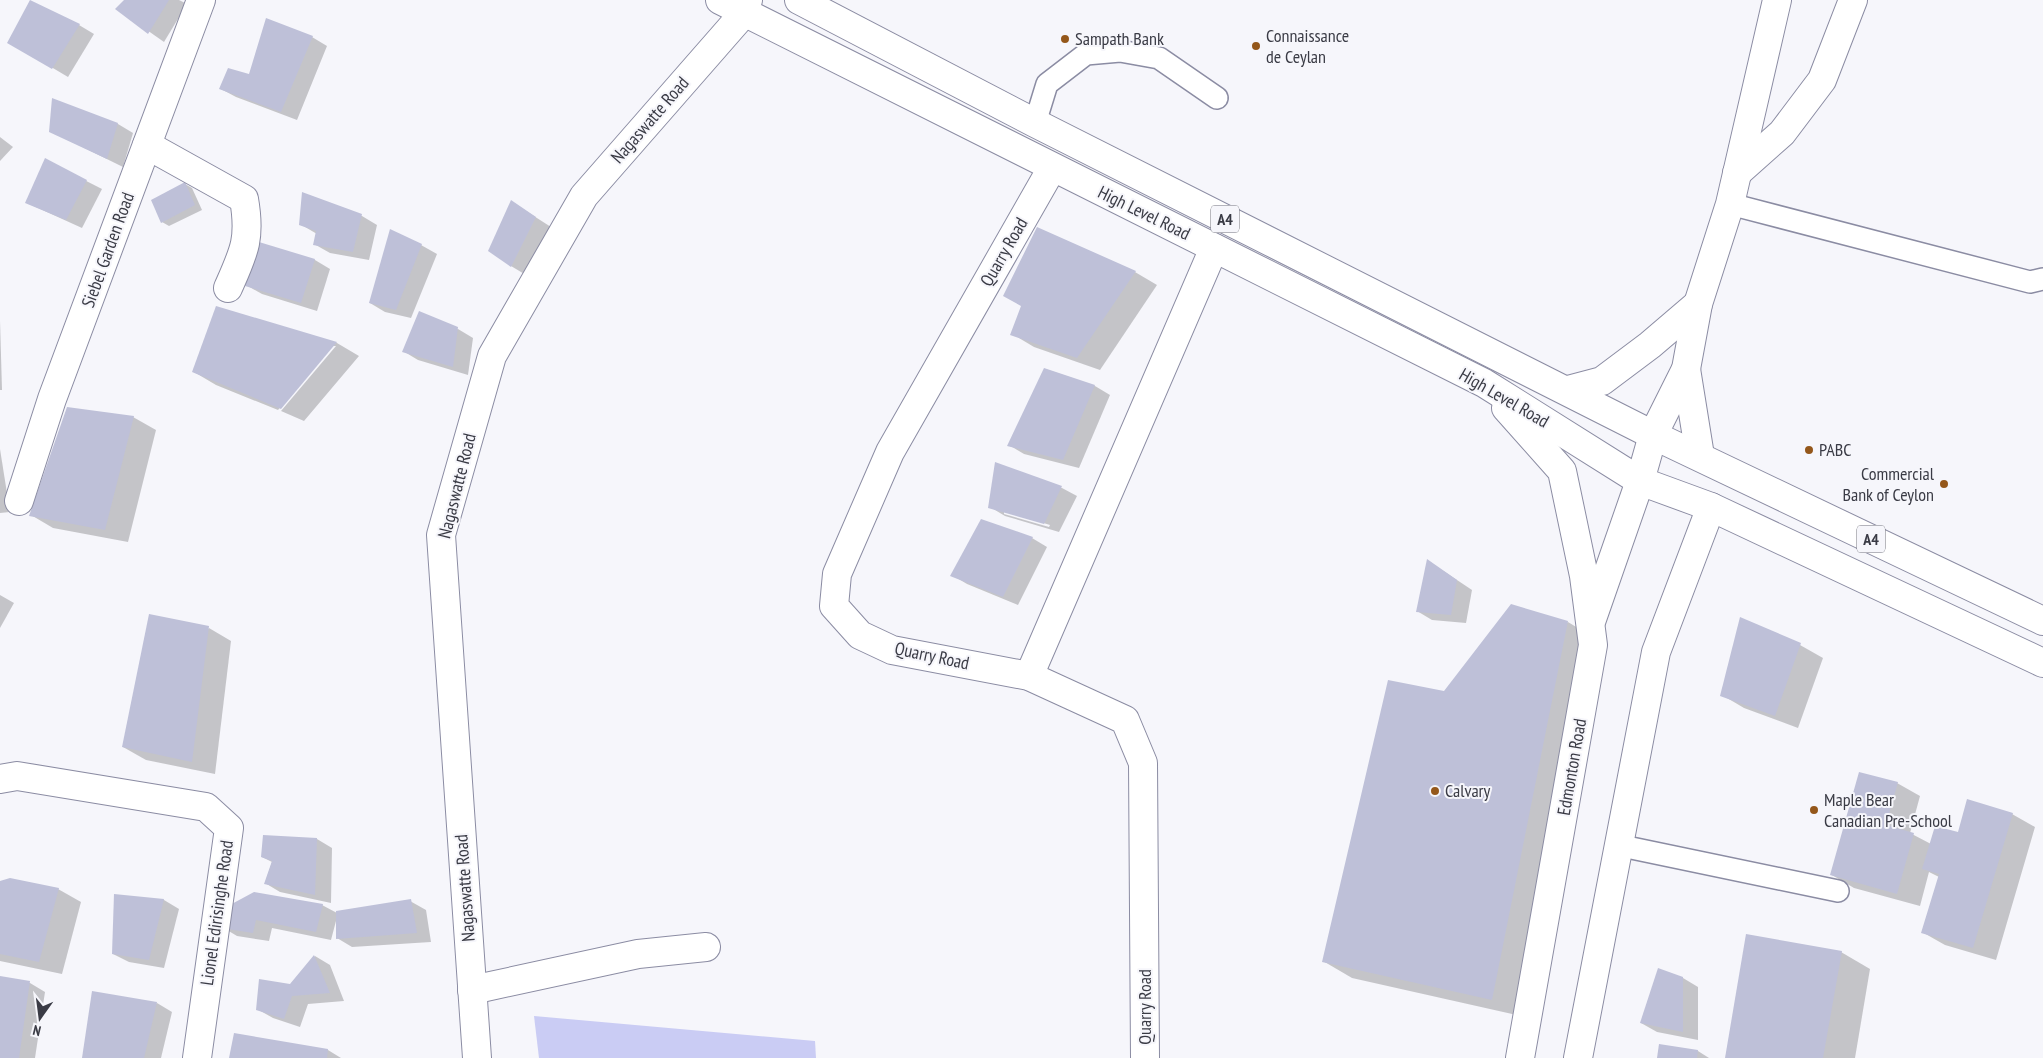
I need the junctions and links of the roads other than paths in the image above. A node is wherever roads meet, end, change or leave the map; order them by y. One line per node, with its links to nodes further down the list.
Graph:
1 (201, 0): 8 (main road, Siebel Garden Road)
2 (799, 0): 7 (main road, High Level Road / A4)
3 (1777, 0): 10 (main road)
4 (1853, 0): 10 (main road)
5 (737, 4): 9 (main road, High Level Road / A4); 32 (main road, Nagaswatte Road)
6 (1217, 98): 7 (lane)
7 (1035, 123): 18 (main road, High Level Road / A4)
8 (147, 144): 14 (main road); 22 (main road, Siebel Garden Road)
9 (1052, 168): 12 (main road, High Level Road / A4); 27 (main road, Quarry Road)
10 (1738, 173): 11 (main road)
11 (1730, 204): 13 (lane); 15 (main road)
12 (1214, 248): 17 (main road, High Level Road / A4); 27 (main road)
13 (2043, 279)
14 (228, 288)
15 (1698, 304): 16 (main road); 18 (main road)
16 (1686, 369): 19 (main road, Edmonton Road); 20 (main road)
17 (1484, 383): 21 (main road, High Level Road / A4); 25 (main road)
18 (1568, 390): 19 (main road, High Level Road / A4)
19 (1653, 434): 20 (main road, A4); 21 (main road, Edmonton Road)
20 (1700, 456): 23 (main road); 24 (main road, A4)
21 (1640, 481): 23 (main road, A4); 25 (main road, Edmonton Road)
22 (19, 501)
23 (1711, 507): 26 (main road, A4); 29 (main road)
24 (2043, 621)
25 (1590, 623): 36 (main road, Edmonton Road)
26 (2043, 664)
27 (1029, 676): 35 (main road, Quarry Road)
28 (0, 779): 33 (main road, Lionel Edirisinghe Road)
29 (1618, 845): 30 (lane); 37 (main road)
30 (1838, 891)
31 (706, 946): 32 (main road)
32 (472, 990): 34 (main road, Nagaswatte Road)
33 (197, 1058)
34 (477, 1058)
35 (1145, 1058)
36 (1520, 1058)
37 (1578, 1058)

